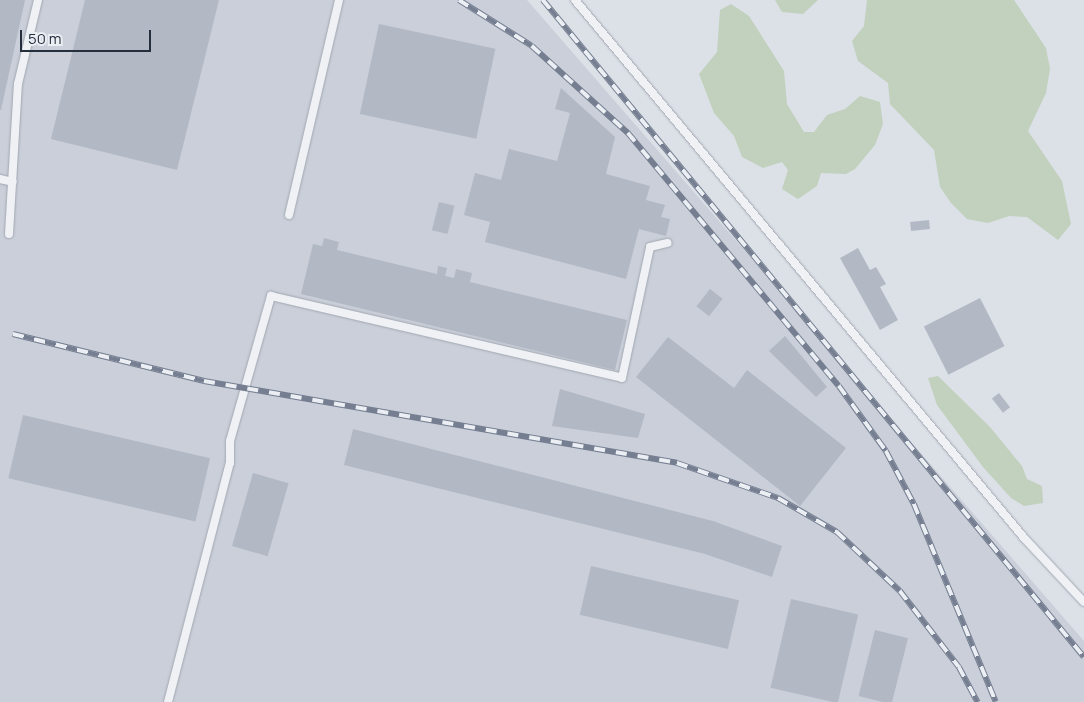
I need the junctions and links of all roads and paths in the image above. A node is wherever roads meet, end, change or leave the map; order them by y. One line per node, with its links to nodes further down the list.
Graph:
1 (38, 0): 5 (lane)
2 (339, 0): 6 (lane)
3 (575, 0): 9 (lane)
4 (0, 179): 5 (lane)
5 (12, 182): 7 (lane)
6 (289, 215)
7 (9, 234)
8 (668, 243): 10 (lane)
9 (1084, 602)
10 (168, 702)

